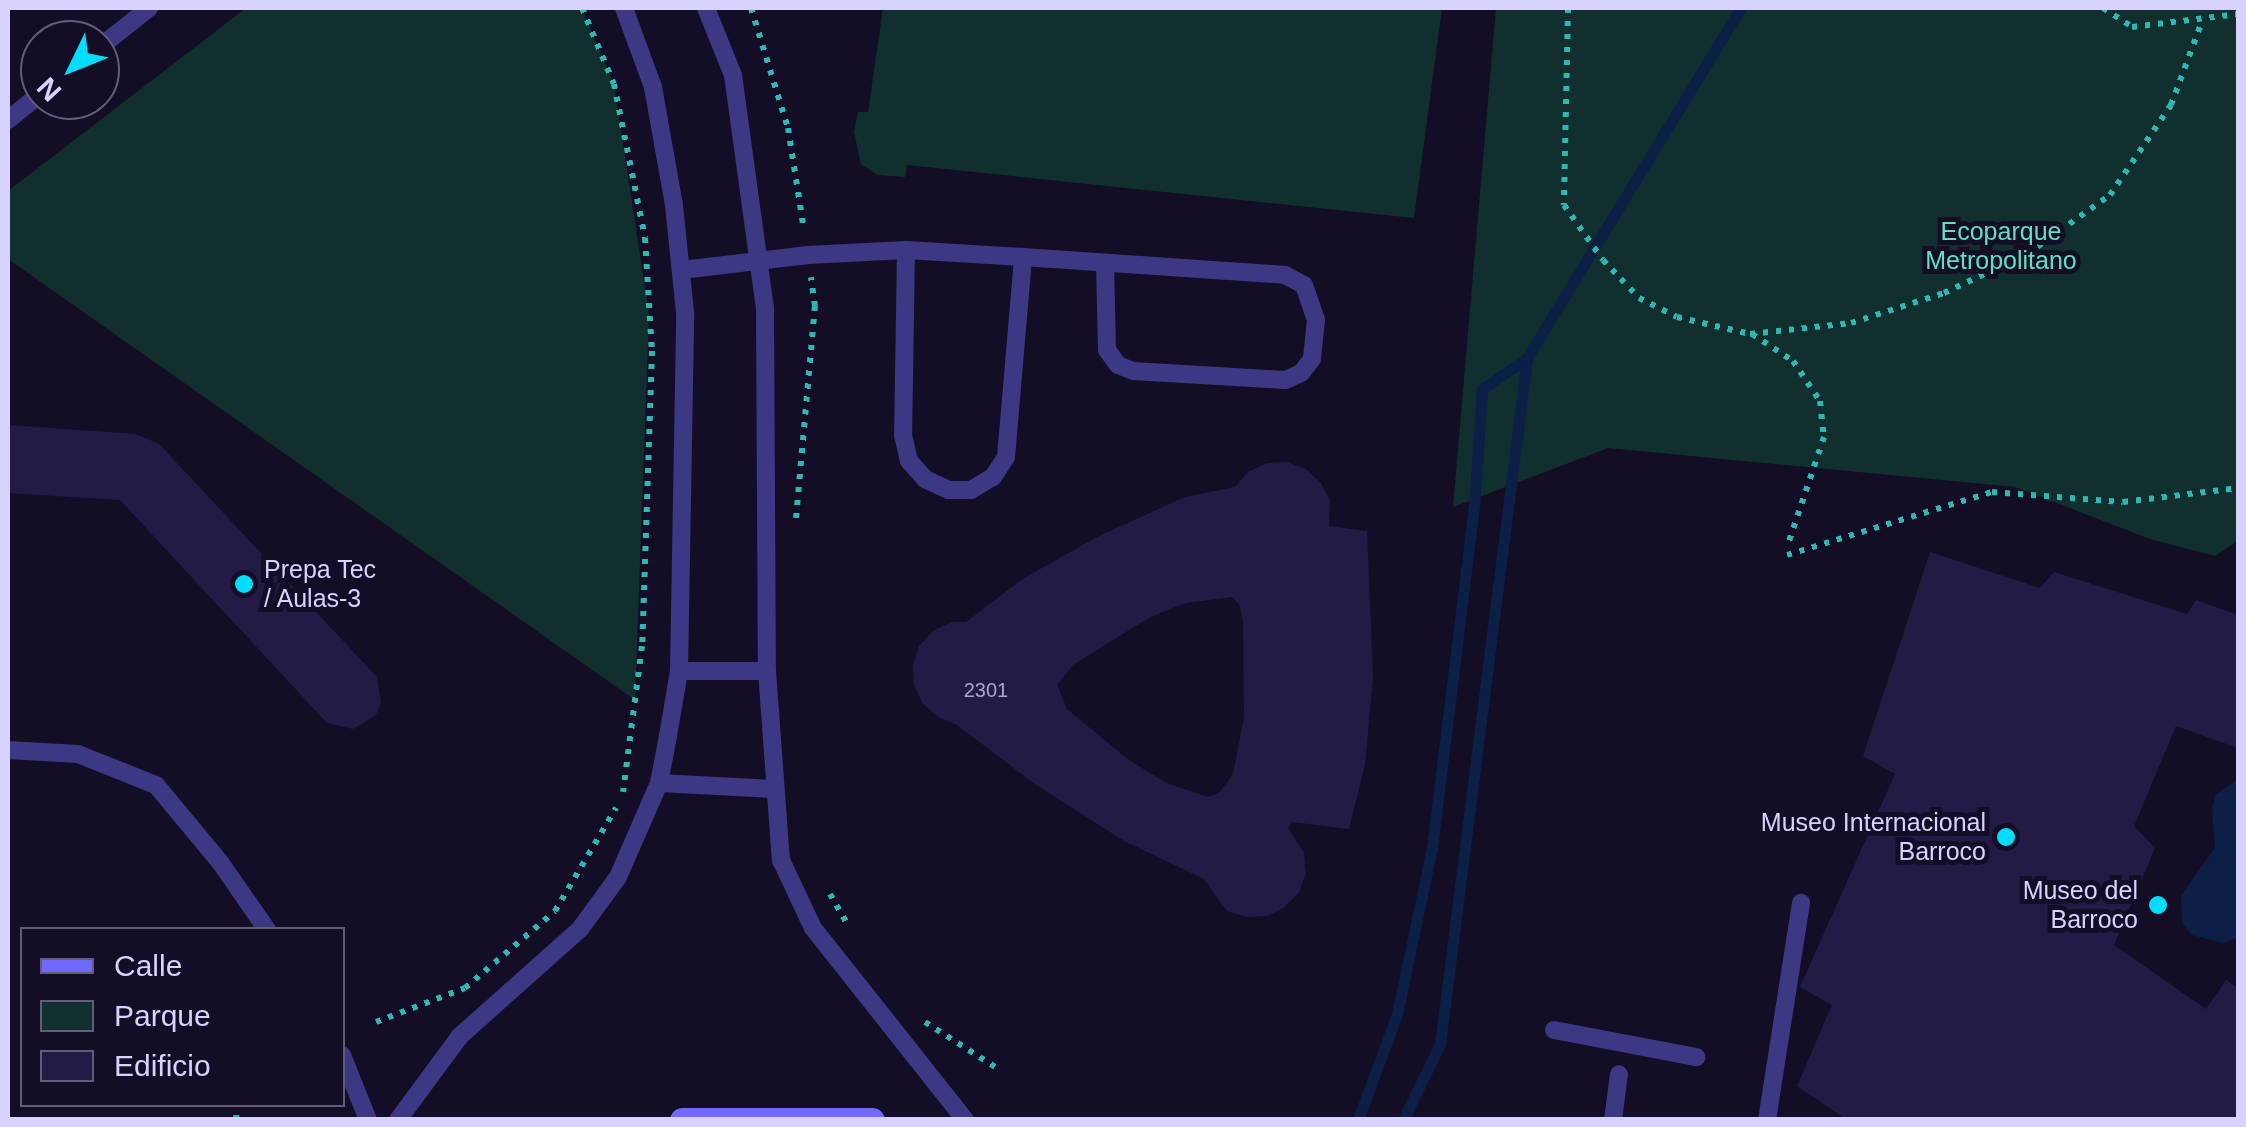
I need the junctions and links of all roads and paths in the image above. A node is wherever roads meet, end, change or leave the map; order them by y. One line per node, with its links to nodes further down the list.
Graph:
1 (150, 8): 10 (lane)
2 (582, 8): 32 (path)
3 (624, 8): 16 (lane)
4 (706, 8): 14 (lane)
5 (751, 8): 12 (path)
6 (1568, 8): 17 (path)
7 (2103, 8): 9 (path)
8 (2238, 14): 9 (path)
9 (2202, 20): 17 (path)
10 (120, 31)
11 (906, 250): 12 (lane); 13 (lane); 13 (lane)
12 (808, 255): 14 (lane); 19 (path)
13 (1023, 257): 15 (lane)
14 (760, 261): 16 (lane); 23 (lane)
15 (1105, 263): 15 (lane)
16 (682, 270): 22 (lane)
17 (1750, 334): 20 (path)
18 (2238, 488): 21 (path)
19 (794, 537)
20 (1789, 540)
21 (1788, 555)
22 (680, 670): 23 (lane); 25 (lane)
23 (767, 670): 26 (lane)
24 (8, 750): 29 (lane)
25 (658, 783): 26 (lane); 39 (lane)
26 (775, 789): 42 (lane)
27 (826, 887): 30 (path)
28 (1801, 903): 44 (lane)
29 (265, 927)
30 (850, 931)
31 (916, 1012): 36 (path)
32 (376, 1022)
33 (1554, 1030): 34 (lane)
34 (1696, 1057)
35 (345, 1062): 38 (lane)
36 (996, 1067)
37 (1619, 1074): 43 (lane)
38 (368, 1120)
39 (398, 1120)
40 (682, 1120): 41 (main road)
41 (872, 1120)
42 (966, 1120)
43 (1613, 1120)
44 (1767, 1120)

